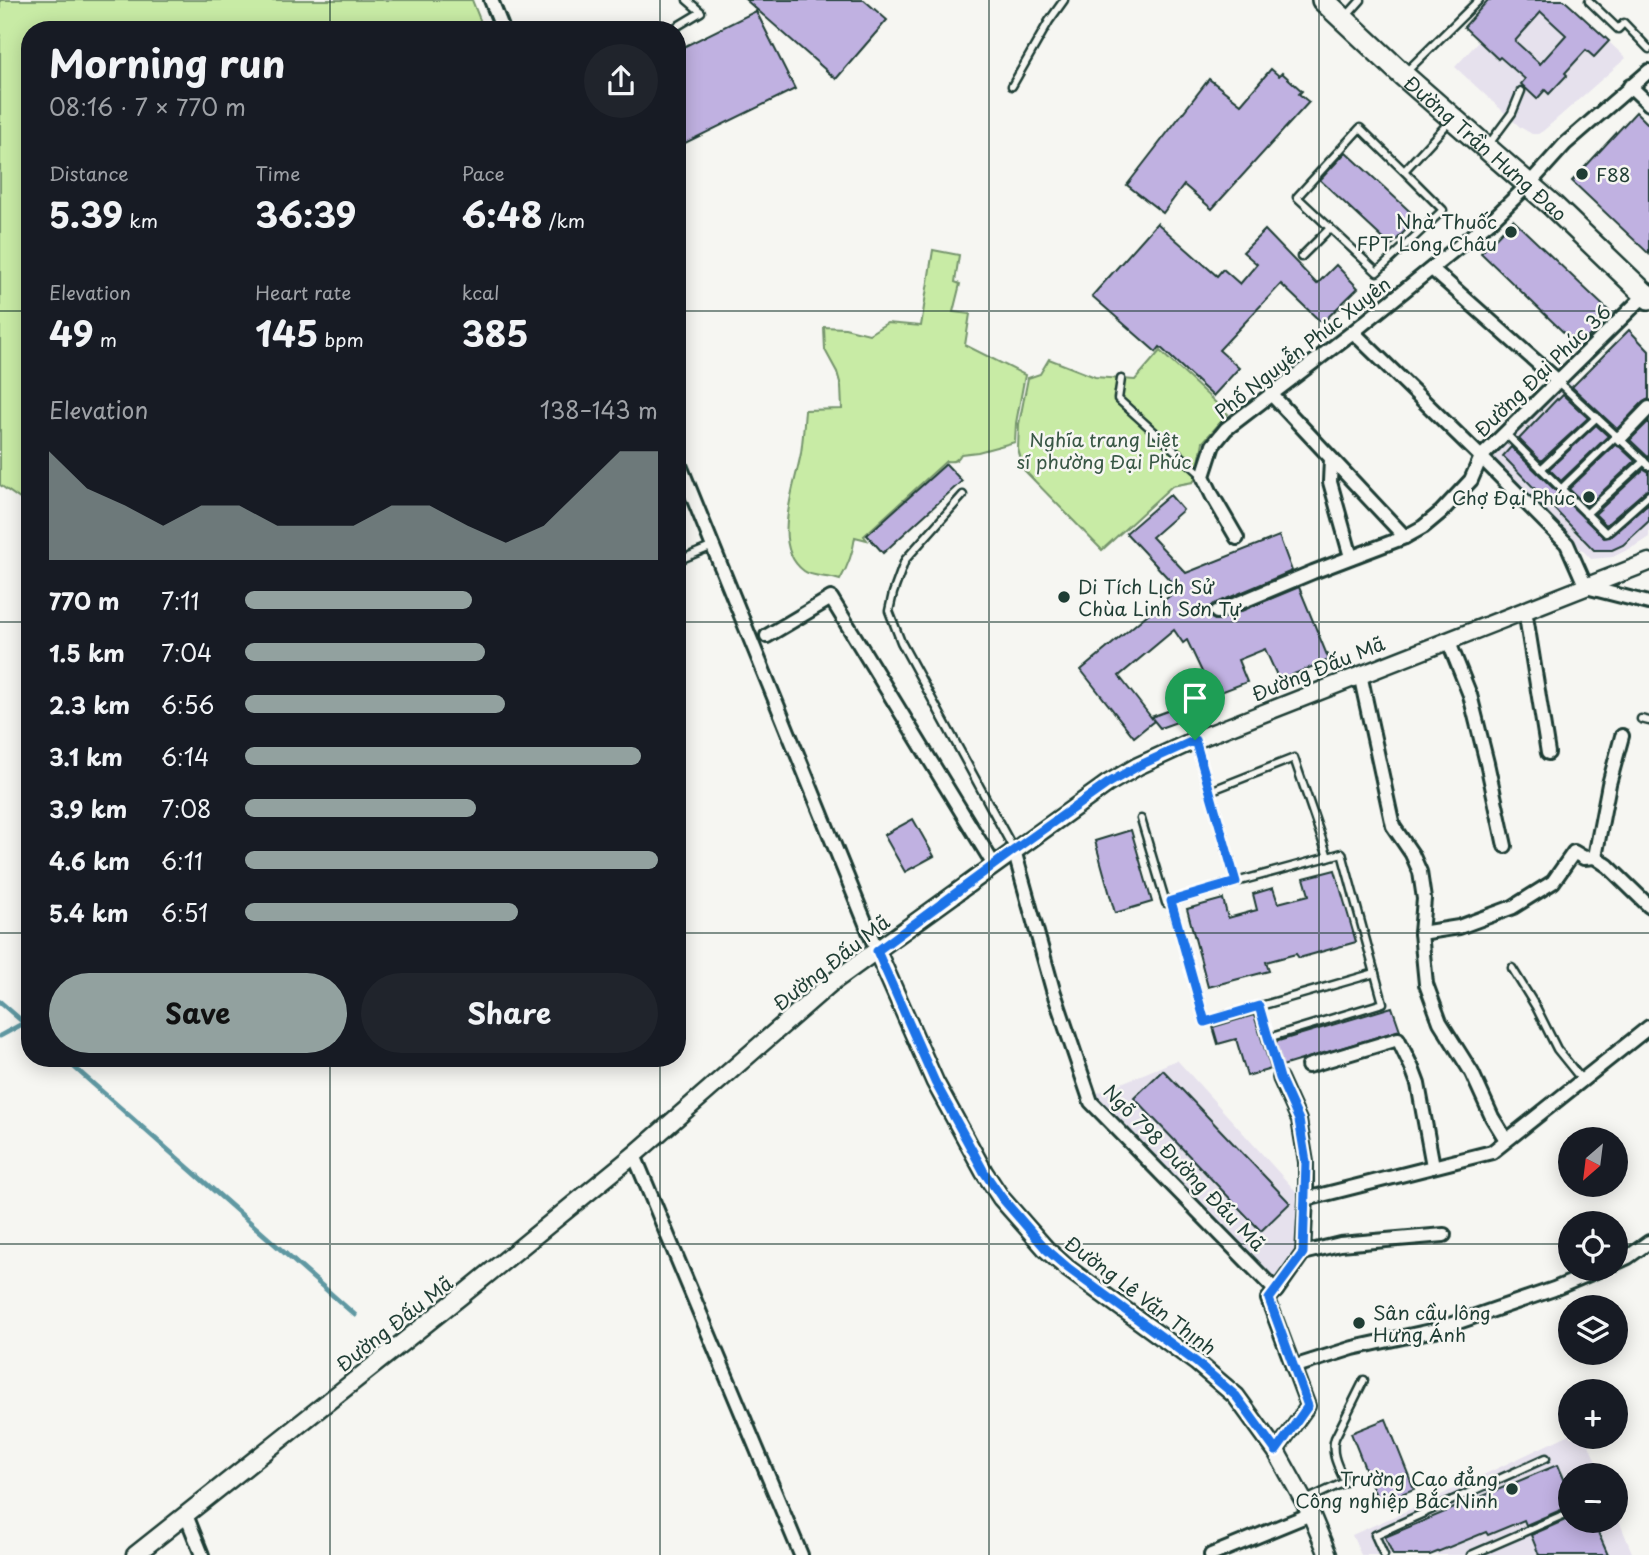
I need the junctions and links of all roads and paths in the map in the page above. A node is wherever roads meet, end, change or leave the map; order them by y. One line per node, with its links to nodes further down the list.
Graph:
1 (491, 0): 9 (street)
2 (687, 0): 10 (lane)
3 (1064, 0): 14 (lane)
4 (1323, 0): 8 (main road, Đường Trần Hưng Đạo)
5 (1361, 0): 8 (lane)
6 (1479, 0): 13 (lane)
7 (1589, 1): 11 (lane)
8 (1344, 19): 13 (main road, Đường Trần Hưng Đạo)
9 (499, 21)
10 (686, 21)
11 (1649, 49)
12 (1649, 71): 15 (street, Phố Nguyễn Phúc Xuyên)
13 (1403, 75): 18 (main road, Đường Trần Hưng Đạo)
14 (1012, 86)
15 (1630, 86): 17 (street); 21 (street, Phố Nguyễn Phúc Xuyên)
16 (1521, 90): 19 (lane)
17 (1649, 104)
18 (1452, 119): 19 (main road, Đường Trần Hưng Đạo); 20 (lane)
19 (1486, 148): 21 (main road, Đường Trần Hưng Đạo)
20 (1404, 171): 22 (lane); 22 (lane)
21 (1529, 184): 24 (street, Phố Nguyễn Phúc Xuyên); 25 (main road, Đường Trần Hưng Đạo)
22 (1330, 228): 23 (lane)
23 (1301, 257)
24 (1432, 269): 26 (street, Phố Nguyễn Phúc Xuyên); 28 (street)
25 (1648, 295): 28 (street, Đường Đại Phúc 36)
26 (1353, 332): 29 (street, Phố Nguyễn Phúc Xuyên); 34 (street)
27 (1121, 379): 38 (lane)
28 (1558, 381): 31 (lane); 32 (street, Đường Đại Phúc 36)
29 (1271, 394): 35 (street); 38 (street, Phố Nguyễn Phúc Xuyên)
30 (1649, 408): 33 (street)
31 (1597, 417): 33 (lane); 37 (lane)
32 (1505, 433): 34 (street, Đường Đại Phúc 36); 37 (lane)
33 (1619, 437): 36 (lane); 40 (lane)
34 (1481, 457): 44 (street, Đường Đại Phúc 36); 50 (street)
35 (1331, 459): 44 (street); 48 (street)
36 (1646, 463): 43 (lane)
37 (1541, 469): 40 (lane)
38 (1203, 475): 45 (street)
39 (686, 480): 46 (street)
40 (1561, 489): 43 (lane)
41 (963, 495): 65 (lane)
42 (1649, 495): 43 (lane)
43 (1586, 514)
44 (1405, 537): 48 (street, Đường Đại Phúc 36)
45 (1237, 538)
46 (713, 546): 47 (lane); 73 (street)
47 (686, 557)
48 (1351, 557): 53 (street, Đường Đại Phúc 36)
49 (1649, 562): 50 (street, Đường Đấu Mã)
50 (1586, 587): 51 (street); 52 (street, Đường Đấu Mã)
51 (1649, 603)
52 (1525, 610): 55 (street, Đường Đấu Mã); 61 (street)
53 (1217, 612)
54 (767, 636): 68 (street)
55 (1448, 640): 56 (street, Đường Đấu Mã); 64 (street)
56 (1360, 674): 60 (street, Đường Đấu Mã); 72 (street)
57 (1641, 719): 58 (lane)
58 (1649, 721)
59 (1622, 736): 67 (street)
60 (1195, 740): 62 (lane); 65 (street, Đường Đấu Mã)
61 (1548, 753)
62 (1210, 791): 66 (lane); 69 (lane)
63 (1141, 819): 70 (lane)
64 (1505, 846)
65 (1014, 850): 68 (street, Đường Đấu Mã); 91 (street, Ngõ 798 Đường Đấu Mã)
66 (1328, 857): 69 (lane); 75 (lane)
67 (1595, 857): 71 (street); 72 (street)
68 (994, 865): 73 (street, Đường Đấu Mã)
69 (1236, 882): 70 (lane)
70 (1171, 901): 76 (lane)
71 (1649, 906)
72 (1421, 933): 82 (street)
73 (877, 951): 83 (street, Đường Đấu Mã); 94 (street, Đường Lê Văn Thịnh)
74 (1513, 968): 81 (lane)
75 (1375, 973): 76 (lane); 78 (lane)
76 (1259, 1006): 78 (lane)
77 (1649, 1027): 81 (street)
78 (1268, 1038): 80 (lane)
79 (1308, 1066): 84 (street)
80 (1280, 1078): 85 (street)
81 (1582, 1080): 82 (street)
82 (1506, 1140): 84 (street)
83 (634, 1155): 97 (street, Đường Đấu Mã); 101 (street)
84 (1433, 1166): 85 (street)
85 (1306, 1199): 88 (street)
86 (1444, 1235): 88 (street)
87 (1649, 1242): 89 (street)
88 (1303, 1253): 91 (street)
89 (1628, 1257)
90 (1572, 1281): 92 (street)
91 (1276, 1291): 92 (street)
92 (1293, 1367): 94 (street)
93 (1364, 1380): 96 (lane)
94 (1276, 1451): 96 (street, Đường Lê Văn Thịnh)
95 (1546, 1458): 104 (lane)
96 (1307, 1507): 102 (street); 103 (street, Đường Lê Văn Thịnh)
97 (186, 1515): 99 (street, Đường Đấu Mã); 100 (street)
98 (1558, 1517): 105 (lane)
99 (135, 1555)
100 (202, 1555)
101 (801, 1555)
102 (1212, 1555)
103 (1328, 1555)
104 (1384, 1555)
105 (1471, 1555)

